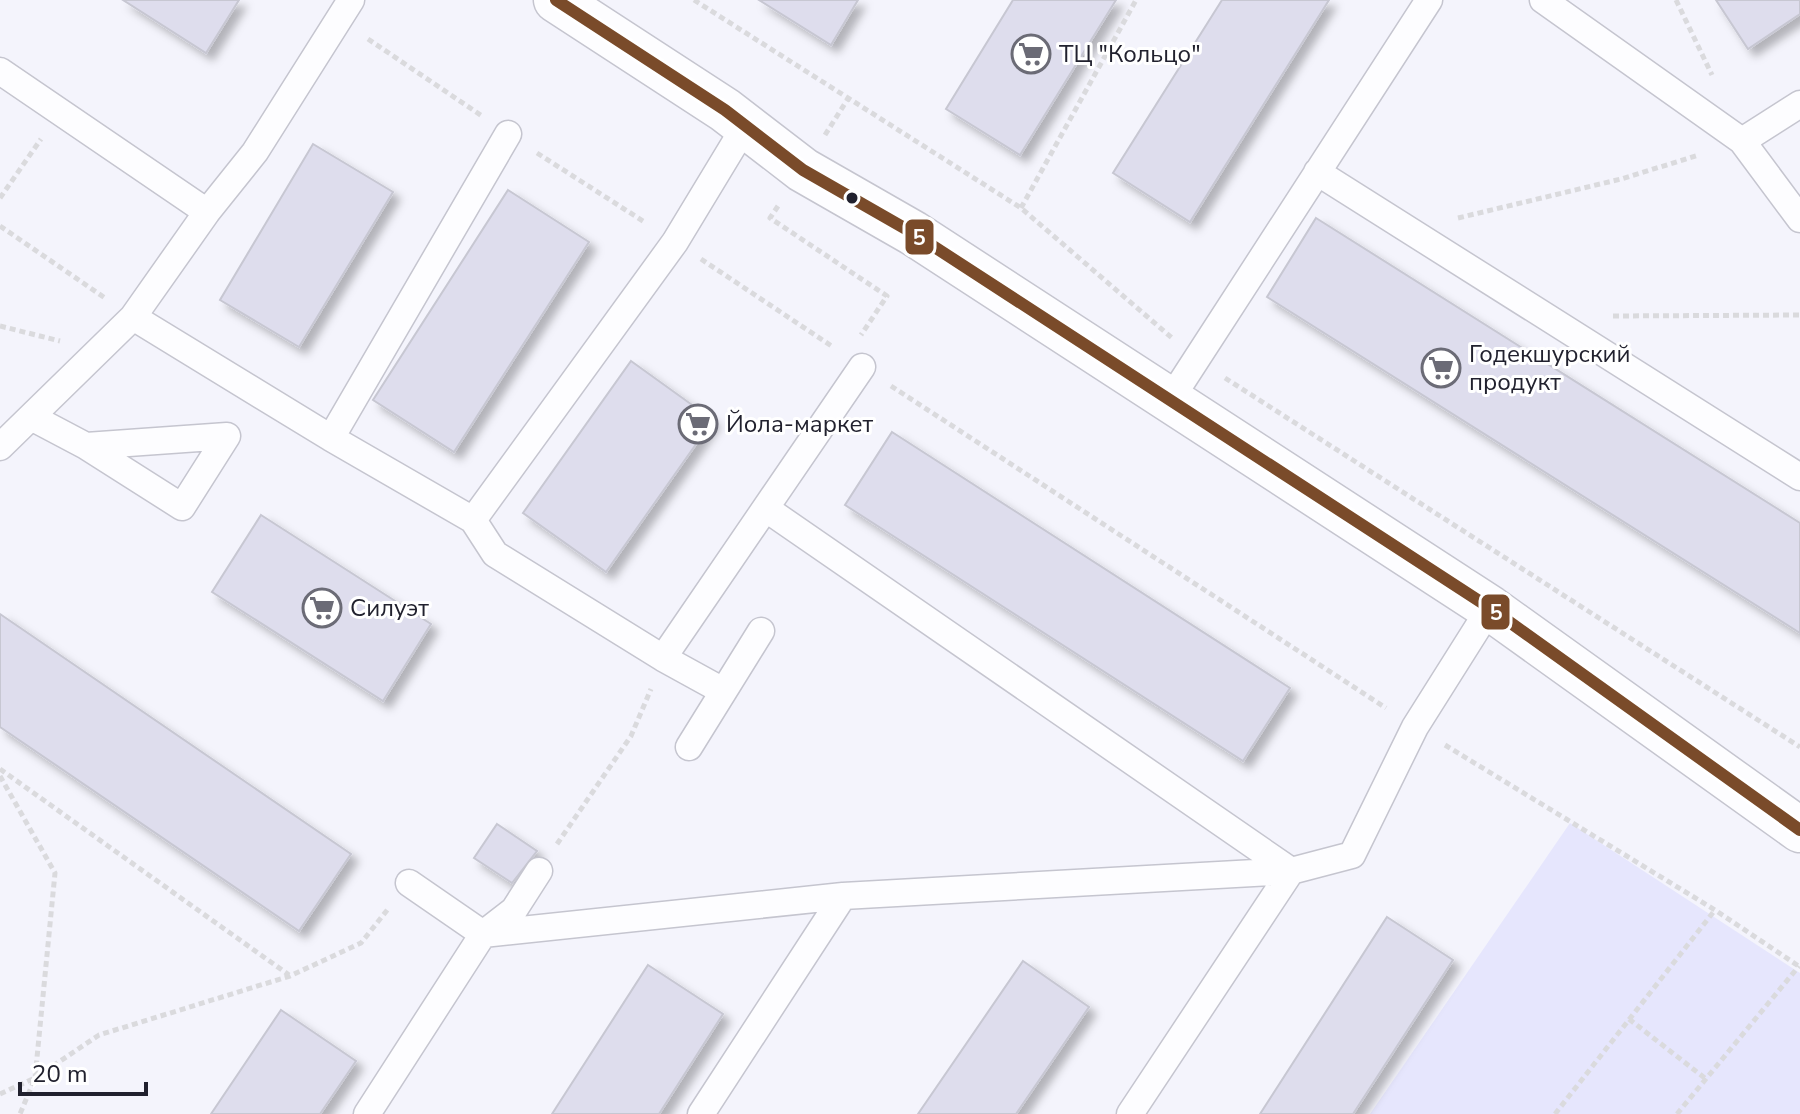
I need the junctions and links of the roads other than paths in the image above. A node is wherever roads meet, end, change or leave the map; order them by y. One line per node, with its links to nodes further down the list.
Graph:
1 (556, 0): 7 (street)
2 (1429, 0): 10 (lane)
3 (1543, 0): 9 (lane)
4 (346, 10): 11 (lane)
5 (0, 71): 11 (lane)
6 (1800, 104): 9 (lane)
7 (744, 128): 15 (street); 22 (lane)
8 (508, 134): 17 (lane)
9 (1742, 141): 12 (lane)
10 (1317, 172): 15 (lane); 20 (lane)
11 (207, 212): 13 (lane)
12 (1800, 219)
13 (133, 317): 16 (lane); 17 (lane)
14 (862, 367): 21 (lane)
15 (1170, 400): 23 (street)
16 (33, 418): 18 (lane); 19 (lane)
17 (331, 438): 22 (lane)
18 (86, 446): 18 (lane)
19 (0, 447)
20 (1800, 477)
21 (768, 510): 25 (lane); 30 (lane)
22 (473, 520): 25 (lane)
23 (1490, 608): 28 (street); 30 (lane)
24 (761, 631): 26 (lane)
25 (663, 658): 26 (lane)
26 (723, 691): 27 (lane)
27 (689, 747)
28 (1800, 830)
29 (539, 871): 33 (lane)
30 (1291, 871): 32 (lane); 36 (lane)
31 (409, 883): 33 (lane)
32 (843, 896): 33 (lane); 35 (lane)
33 (483, 934): 34 (lane)
34 (367, 1114)
35 (701, 1114)
36 (1130, 1114)

